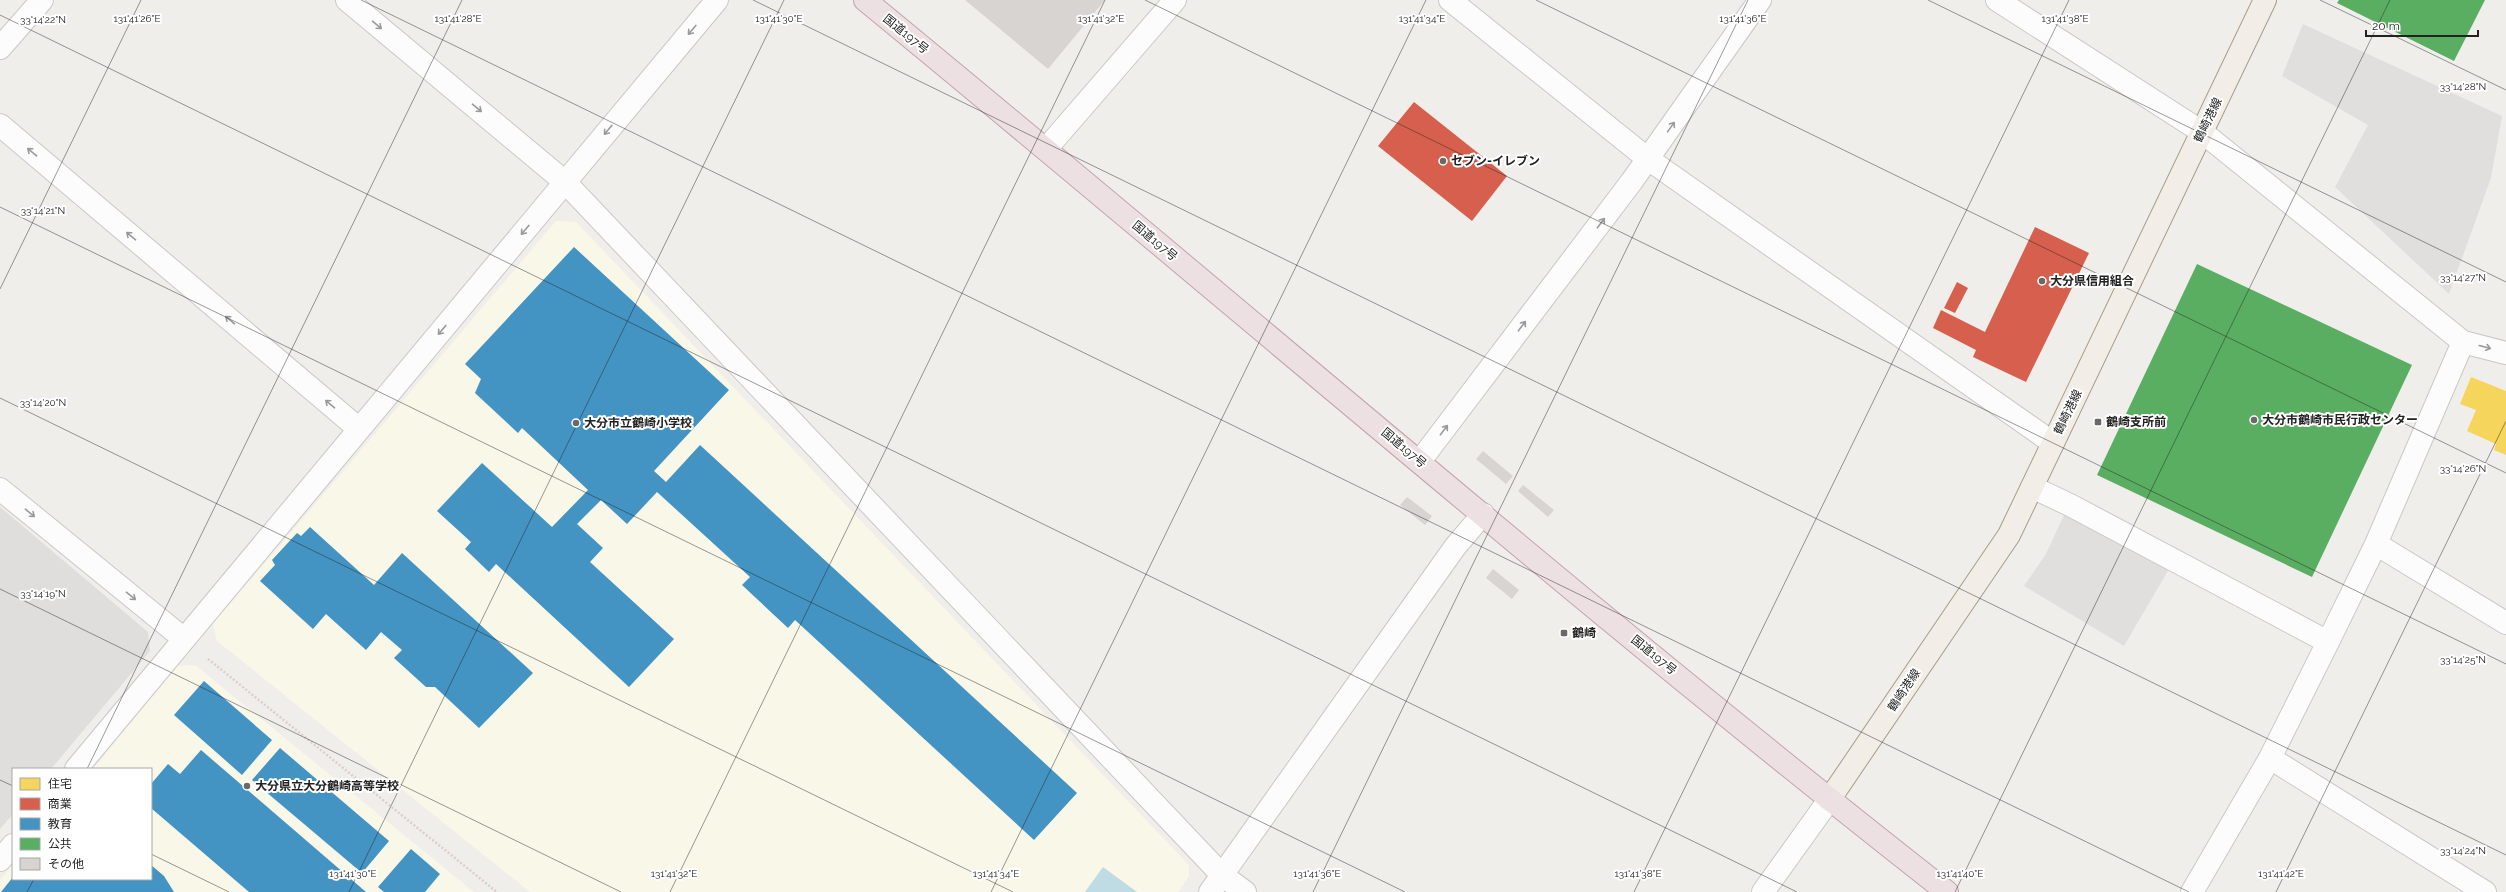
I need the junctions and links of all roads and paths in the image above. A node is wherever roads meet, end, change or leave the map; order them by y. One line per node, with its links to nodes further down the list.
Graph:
1 (42, 0): 10 (street)
2 (347, 0): 15 (street, one-way to 15)
3 (717, 0): 15 (street, one-way to 15)
4 (865, 0): 13 (highway, 国道197号)
5 (1175, 0): 13 (street)
6 (1450, 0): 14 (street)
7 (1760, 0): 14 (street, one-way to 7)
8 (1997, 0): 12 (street)
9 (2265, 0): 12 (main road, 鶴崎港線)
10 (0, 48)
11 (0, 125): 18 (street, one-way to 11)
12 (2202, 132): 16 (street); 19 (main road, 鶴崎港線)
13 (1046, 149): 20 (highway, 国道197号)
14 (1648, 159): 19 (street); 20 (street, one-way to 14)
15 (565, 182): 18 (street, one-way to 18); 33 (street)
16 (2463, 342): 17 (street, one-way to 17); 24 (street)
17 (2506, 353)
18 (359, 429): 26 (street)
19 (2053, 443): 21 (main road, 鶴崎港線)
20 (1420, 461): 23 (highway, 国道197号)
21 (2032, 487): 27 (street); 30 (main road, 鶴崎港線)
22 (0, 489): 26 (street, one-way to 26)
23 (1483, 514): 30 (highway, 国道197号); 33 (street)
24 (2376, 544): 25 (street); 27 (street)
25 (2506, 623)
26 (184, 640): 29 (street); 34 (path)
27 (2328, 642): 28 (street)
28 (2270, 758): 38 (street); 39 (street)
29 (77, 768)
30 (1829, 800): 36 (street); 37 (highway, 国道197号)
31 (12, 846): 32 (street)
32 (0, 860)
33 (1216, 884): 35 (street)
34 (497, 892)
35 (1245, 892)
36 (1763, 892)
37 (1947, 892)
38 (2192, 892)
39 (2485, 892)

